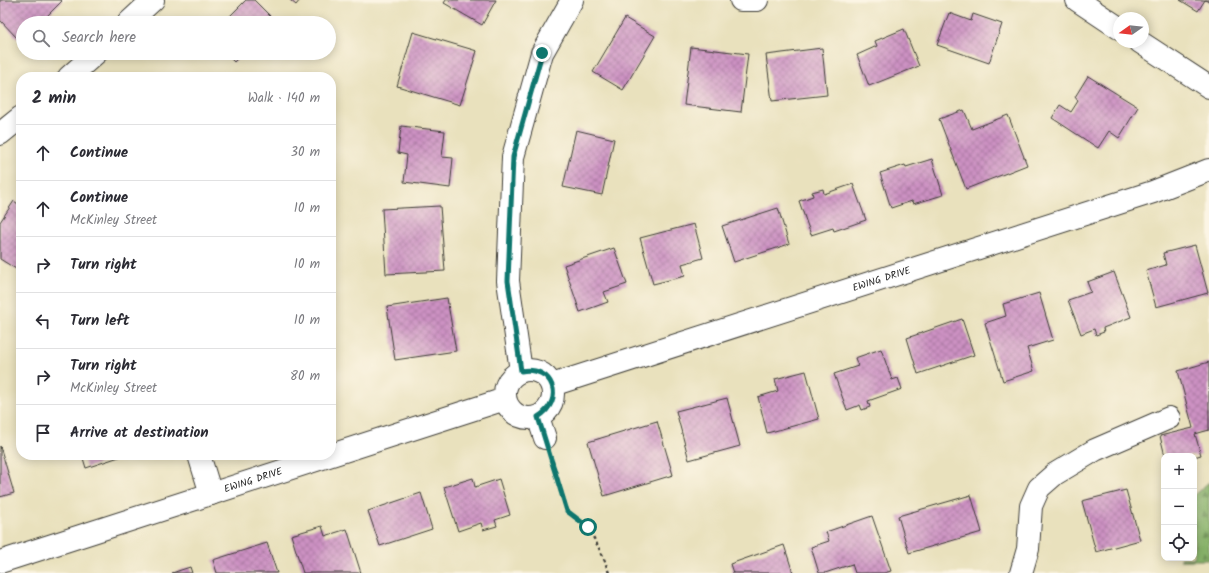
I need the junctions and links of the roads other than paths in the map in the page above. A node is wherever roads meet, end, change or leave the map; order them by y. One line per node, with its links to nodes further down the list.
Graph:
1 (152, 0): 6 (street)
2 (572, 0): 15 (street)
3 (741, 0): 4 (street)
4 (757, 0)
5 (1077, 0): 7 (street)
6 (135, 16)
7 (1113, 24)
8 (1149, 48): 11 (street)
9 (89, 60): 10 (street)
10 (78, 72)
11 (1209, 87)
12 (16, 121): 13 (street)
13 (0, 134)
14 (1209, 170): 16 (street, EWING DRIVE)
15 (521, 371): 16 (street); 17 (street)
16 (552, 385): 18 (street)
17 (505, 399): 18 (street); 21 (street, EWING DRIVE)
18 (538, 417): 20 (street)
19 (1170, 418): 26 (street)
20 (545, 438)
21 (336, 454)
22 (200, 460): 24 (street)
23 (316, 460): 24 (street, EWING DRIVE)
24 (211, 494): 25 (street, EWING DRIVE)
25 (0, 562)
26 (1021, 573)

